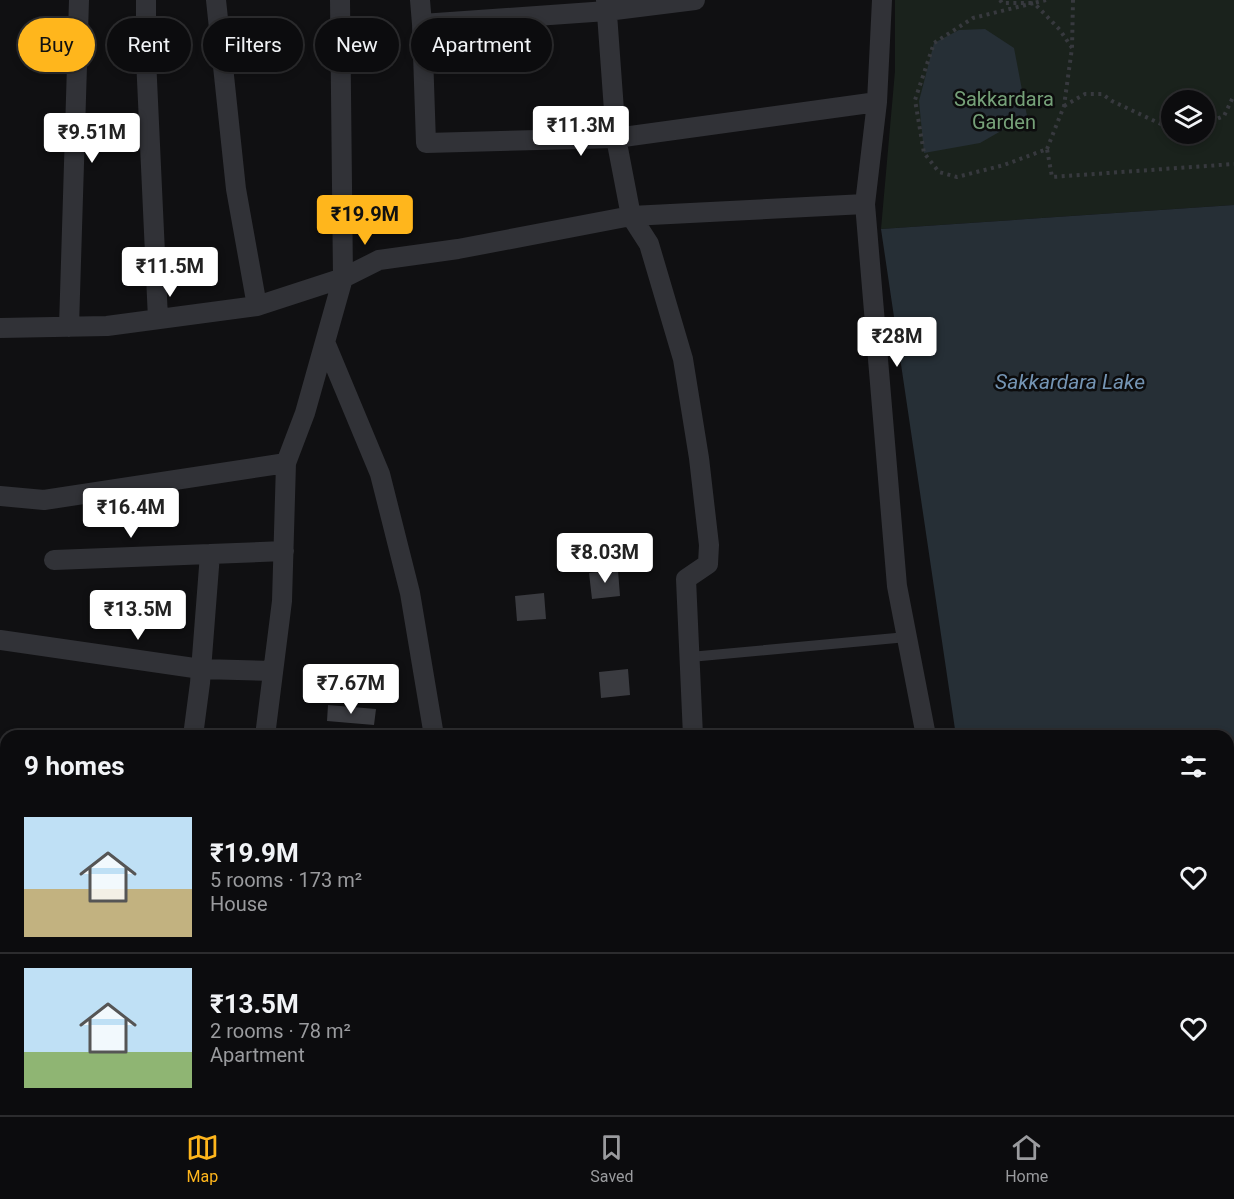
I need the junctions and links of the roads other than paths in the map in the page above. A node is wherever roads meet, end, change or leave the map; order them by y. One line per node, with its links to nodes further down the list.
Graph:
1 (79, 0): 19 (street)
2 (146, 0): 18 (street)
3 (216, 0): 17 (street)
4 (340, 0): 16 (street)
5 (420, 0): 9 (street)
6 (695, 0): 8 (street)
7 (882, 0): 12 (street)
8 (606, 6): 10 (street); 13 (street)
9 (422, 18)
10 (483, 18)
11 (424, 72): 13 (street)
12 (877, 102): 13 (street); 14 (street)
13 (616, 138): 15 (street)
14 (865, 204): 15 (street); 27 (street)
15 (631, 216): 16 (street); 29 (street)
16 (343, 278): 17 (street); 21 (street)
17 (257, 306): 18 (street)
18 (158, 319): 19 (street)
19 (69, 327): 20 (street)
20 (0, 328)
21 (325, 342): 22 (street); 34 (street)
22 (286, 463): 23 (street); 24 (street)
23 (0, 496)
24 (284, 552): 25 (street); 31 (street)
25 (210, 554): 26 (street); 30 (street)
26 (54, 560)
27 (907, 637): 29 (lane); 36 (street)
28 (0, 640): 30 (street)
29 (690, 657): 35 (street)
30 (201, 669): 31 (street); 32 (street)
31 (273, 671): 33 (street)
32 (194, 730)
33 (266, 730)
34 (433, 730)
35 (693, 730)
36 (925, 730)

